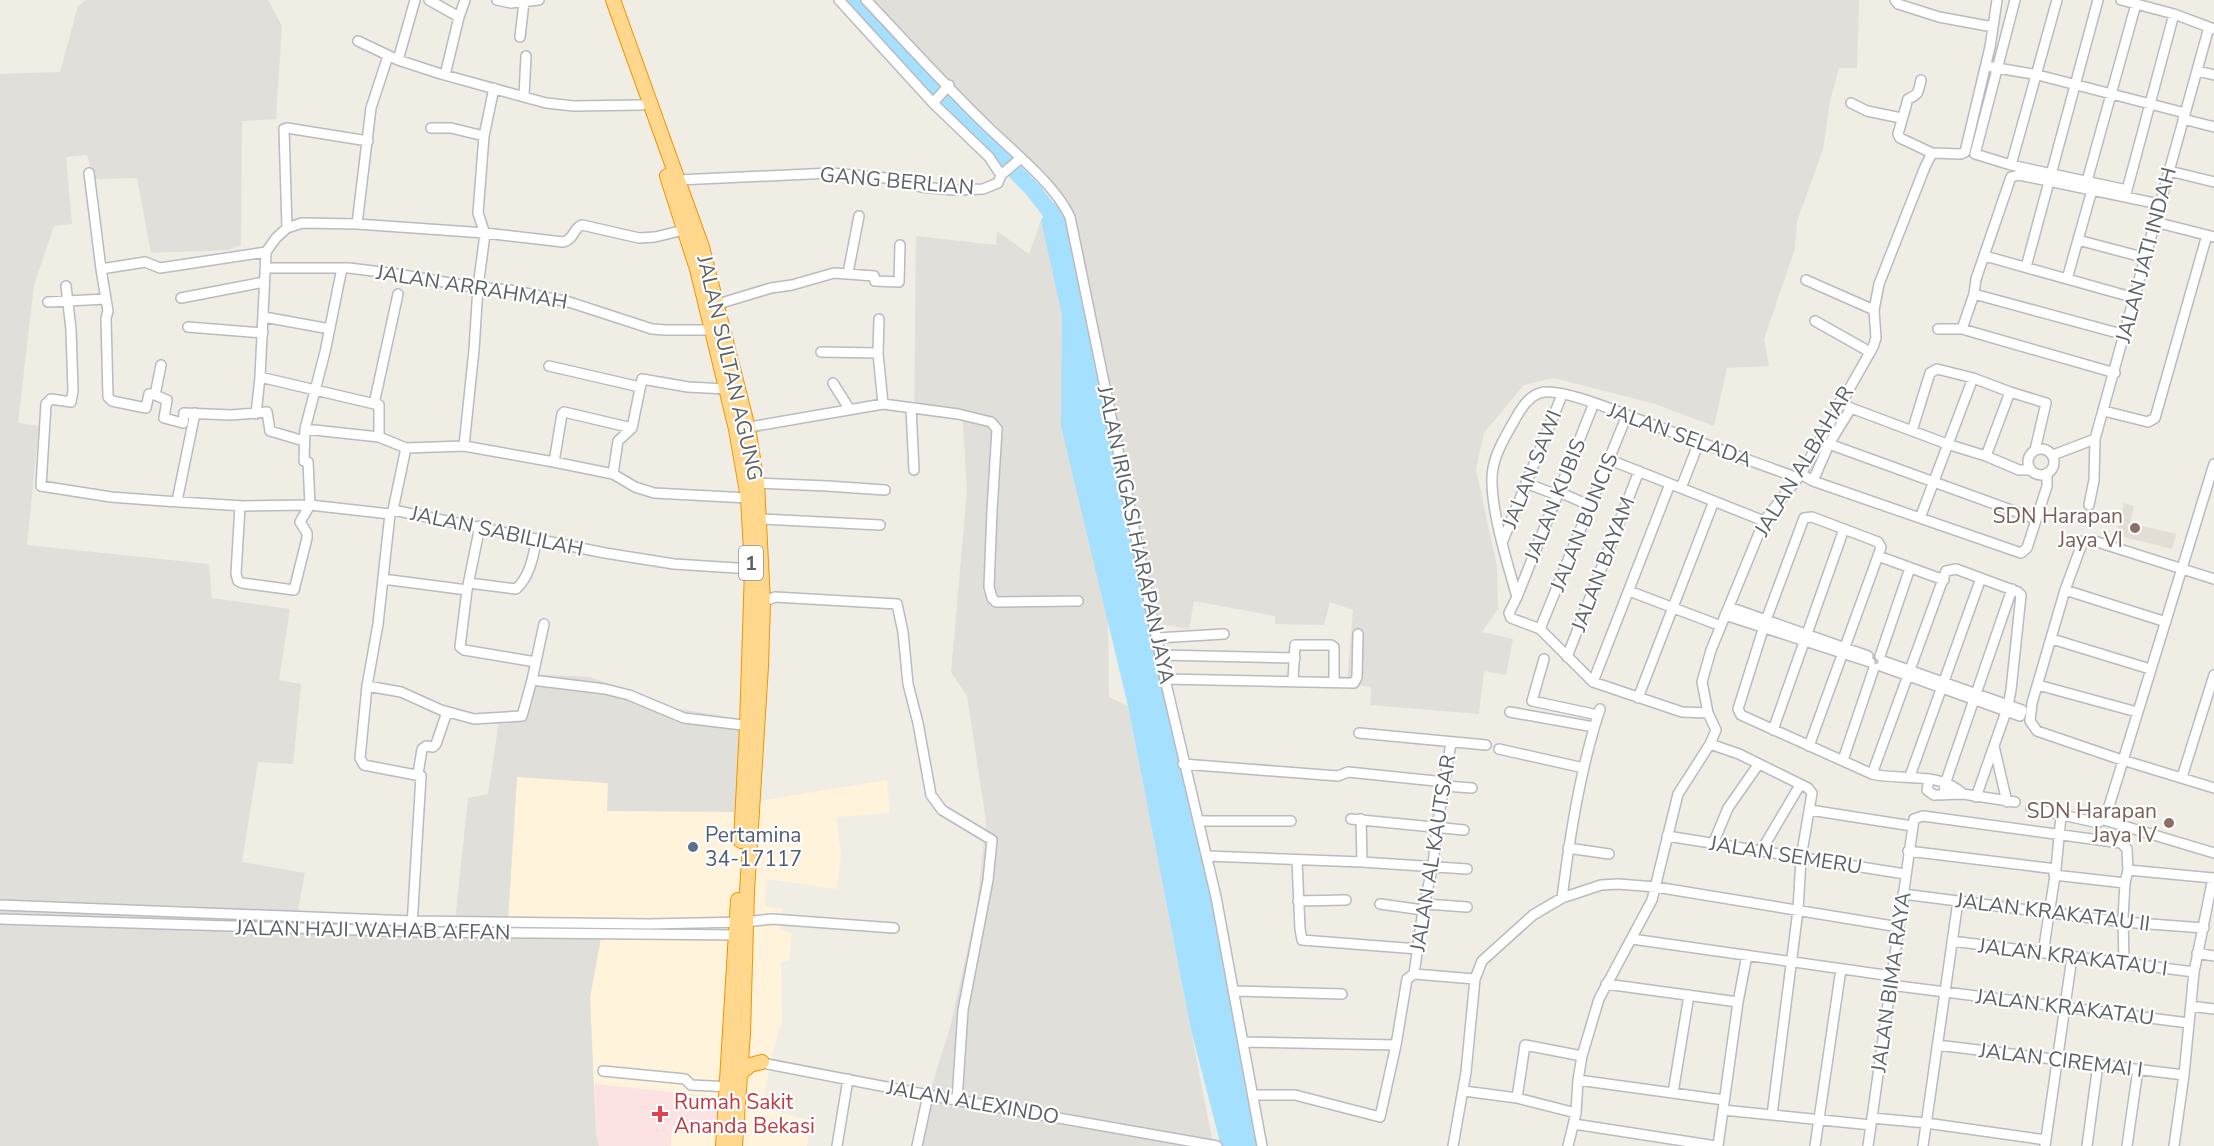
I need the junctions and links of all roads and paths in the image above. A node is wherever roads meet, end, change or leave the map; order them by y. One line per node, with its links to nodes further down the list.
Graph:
1 (415, 0): 28 (street)
2 (429, 0): 20 (street)
3 (465, 0): 20 (street)
4 (497, 0): 16 (street)
5 (539, 0): 16 (street)
6 (604, 0): 44 (highway, JALAN SULTAN AGUNG / 1)
7 (614, 0): 58 (highway, JALAN SULTAN AGUNG / 1)
8 (839, 0): 23 (street)
9 (866, 0): 19 (street, JALAN IRIGASI HARAPAN JAYA)
10 (1895, 0): 21 (street)
11 (1997, 0): 21 (street)
12 (2015, 0): 22 (street)
13 (2057, 0): 33 (street)
14 (2098, 0): 36 (street)
15 (2121, 0): 17 (street)
16 (524, 2): 25 (street)
17 (2136, 4): 18 (street); 39 (street)
18 (2174, 14): 24 (street); 43 (street)
19 (877, 15): 23 (street); 37 (street, JALAN IRIGASI HARAPAN JAYA)
20 (459, 17): 32 (street)
21 (1994, 23): 22 (street); 29 (street)
22 (2009, 23): 30 (street)
23 (866, 26): 41 (street)
24 (2211, 28): 31 (street, JALAN JATI INDAH)
25 (520, 37)
26 (358, 41): 28 (street)
27 (526, 56): 40 (street)
28 (393, 58): 32 (street); 50 (street)
29 (1985, 66): 30 (street); 51 (street)
30 (1997, 67): 33 (street); 53 (street)
31 (2198, 71): 34 (street); 45 (street, JALAN JATI INDAH)
32 (445, 75): 38 (street)
33 (2038, 75): 36 (street); 53 (street)
34 (2214, 75)
35 (1921, 80): 46 (street)
36 (2074, 85): 39 (street); 57 (street)
37 (947, 87): 41 (street); 52 (street, JALAN IRIGASI HARAPAN JAYA)
38 (494, 88): 40 (street); 49 (street)
39 (2111, 94): 43 (street); 59 (street)
40 (524, 96): 44 (street)
41 (935, 101): 55 (street)
42 (1851, 103): 46 (street)
43 (2149, 104): 45 (street); 59 (street)
44 (642, 105): 67 (highway, JALAN SULTAN AGUNG / 1)
45 (2184, 116): 47 (street); 54 (street, JALAN JATI INDAH)
46 (1902, 118): 51 (street)
47 (2214, 127)
48 (431, 128): 49 (street)
49 (484, 136): 68 (street)
50 (368, 141): 65 (street); 66 (street)
51 (1932, 153): 93 (street, JALAN ALBAHAR)
52 (1019, 160): 55 (street); 204 (street, JALAN IRIGASI HARAPAN JAYA)
53 (2012, 165): 57 (street)
54 (2169, 171): 60 (street); 62 (street, JALAN JATI INDAH)
55 (1004, 172): 58 (street, GANG BERLIAN)
56 (89, 173): 78 (street)
57 (2050, 177): 59 (street); 61 (street); 73 (street); 75 (street)
58 (678, 180): 92 (highway, JALAN SULTAN AGUNG / 1)
59 (2087, 181)
60 (2214, 182)
61 (2092, 190): 62 (street); 70 (street)
62 (2159, 204): 64 (street, JALAN JATI INDAH)
63 (859, 216): 79 (street)
64 (2155, 222): 69 (street); 74 (street, JALAN JATI INDAH)
65 (357, 224): 66 (street); 68 (street)
66 (287, 228): 72 (street)
67 (684, 230): 68 (street); 101 (highway, JALAN SULTAN AGUNG / 1)
68 (485, 233): 84 (street)
69 (2211, 236): 126 (street)
70 (2078, 240): 74 (street); 80 (street)
71 (900, 246): 79 (street)
72 (266, 252): 76 (street); 78 (street)
73 (1985, 256): 75 (street); 86 (street)
74 (2146, 258): 88 (street, JALAN JATI INDAH)
75 (2026, 267): 80 (street)
76 (266, 268): 77 (street, JALAN ARRAHMAH); 82 (street)
77 (342, 268): 84 (street, JALAN ARRAHMAH); 99 (street)
78 (101, 269): 89 (street)
79 (848, 273): 92 (street)
80 (2067, 279): 88 (street)
81 (1806, 280): 93 (street)
82 (264, 282): 87 (street); 94 (street)
83 (66, 286): 90 (street)
84 (477, 287): 101 (street, JALAN ARRAHMAH); 140 (street)
85 (398, 294): 121 (street)
86 (1974, 294): 98 (street); 103 (street)
87 (181, 298)
88 (2135, 298): 103 (street, JALAN JATI INDAH)
89 (106, 299): 90 (street); 118 (street)
90 (67, 301): 91 (street); 163 (street, JALAN SABILILAH)
91 (48, 302)
92 (718, 304): 131 (highway, JALAN SULTAN AGUNG / 1)
93 (1874, 310): 105 (street, JALAN ALBAHAR)
94 (264, 317): 99 (street); 102 (street)
95 (879, 318): 106 (street)
96 (1815, 321): 105 (street)
97 (188, 327): 102 (street)
98 (1962, 328): 100 (street); 109 (street)
99 (330, 329): 115 (street)
100 (1938, 329)
101 (711, 330): 114 (highway, JALAN SULTAN AGUNG / 1)
102 (263, 333): 110 (street)
103 (2125, 335): 109 (street, JALAN JATI INDAH)
104 (820, 352): 106 (street)
105 (1870, 352): 119 (street, JALAN ALBAHAR)
106 (878, 353): 122 (street)
107 (161, 365): 118 (street)
108 (549, 366): 113 (street)
109 (2115, 373): 126 (street, JALAN JATI INDAH)
110 (260, 377): 115 (street); 128 (street)
111 (1974, 378): 116 (street); 133 (street); 139 (street)
112 (833, 382): 125 (street)
113 (640, 387): 114 (street); 130 (street)
114 (726, 389): 131 (highway, JALAN SULTAN AGUNG / 1)
115 (315, 390): 121 (street); 132 (street)
116 (2010, 392): 142 (street); 144 (street)
117 (1562, 395): 120 (street, JALAN SELADA); 157 (street, JALAN SAWI); 178 (street, JALAN SELADA)
118 (155, 396): 127 (street)
119 (1840, 402): 124 (street); 153 (street, JALAN ALBAHAR)
120 (1594, 403): 129 (street, JALAN SELADA); 161 (street, JALAN KUBIS)
121 (374, 404): 134 (street)
122 (883, 404): 123 (street); 125 (street)
123 (911, 408): 148 (street); 192 (street)
124 (1851, 408): 133 (street); 138 (street)
125 (850, 410): 131 (street)
126 (2104, 411): 135 (street, JALAN JATI INDAH)
127 (195, 413): 128 (street); 163 (street)
128 (256, 414): 136 (street)
129 (1627, 416): 137 (street, JALAN SELADA); 145 (street, JALAN BUNCIS)
130 (632, 428): 146 (street); 152 (street)
131 (742, 428): 156 (highway, JALAN SULTAN AGUNG / 1); 162 (highway, JALAN SULTAN AGUNG / 1)
132 (305, 429): 134 (street); 136 (street)
133 (1912, 431): 139 (street)
134 (379, 437): 141 (street)
135 (2095, 439): 143 (street); 166 (street, JALAN JATI INDAH)
136 (304, 441): 165 (street)
137 (1700, 442): 153 (street, JALAN SELADA); 159 (street)
138 (1829, 444): 154 (street); 155 (street)
139 (1947, 444): 144 (street); 155 (street)
140 (464, 446): 141 (street); 146 (street)
141 (406, 448): 169 (street)
142 (2035, 450): 143 (street); 149 (street)
143 (2053, 455): 151 (street)
144 (1986, 456): 149 (street)
145 (1610, 460): 150 (street); 168 (street, JALAN BUNCIS)
146 (554, 462): 152 (street)
147 (2214, 464): 182 (street)
148 (914, 470)
149 (2030, 470): 151 (street)
150 (1639, 471): 158 (street); 208 (street, JALAN BAYAM)
151 (2047, 473): 172 (street)
152 (613, 474): 162 (street)
153 (1800, 476): 154 (street, JALAN SELADA); 173 (street, JALAN ALBAHAR)
154 (1813, 481): 170 (street, JALAN SELADA)
155 (1935, 482): 170 (street); 172 (street)
156 (758, 483): 160 (street); 171 (highway, JALAN SULTAN AGUNG / 1)
157 (1526, 483): 161 (street); 178 (street, JALAN SAWI)
158 (1670, 484): 159 (street); 190 (street)
159 (1681, 488): 164 (street)
160 (885, 490)
161 (1558, 493): 168 (street); 191 (street, JALAN KUBIS)
162 (748, 498): 180 (highway, JALAN SULTAN AGUNG / 1)
163 (177, 501): 167 (street, JALAN SABILILAH)
164 (1714, 501): 173 (street); 194 (street)
165 (310, 505): 167 (street, JALAN SABILILAH); 167 (street); 169 (street, JALAN SABILILAH)
166 (2089, 505)
167 (240, 506)
168 (1591, 506): 200 (street, JALAN BUNCIS)
169 (392, 512): 175 (street, JALAN SABILILAH); 184 (street)
170 (1920, 518): 172 (street, JALAN SELADA)
171 (760, 519): 174 (street); 193 (highway, JALAN SULTAN AGUNG / 1)
172 (2036, 519)
173 (1764, 520): 195 (street, JALAN ALBAHAR)
174 (880, 525)
175 (480, 526): 177 (street, JALAN SABILILAH); 187 (street)
176 (1844, 529): 179 (street); 198 (street); 203 (street)
177 (537, 539): 180 (street, JALAN SABILILAH); 187 (street)
178 (1502, 543): 191 (street, JALAN SELADA)
179 (1878, 556): 181 (street); 206 (street)
180 (752, 568): 231 (highway, JALAN SULTAN AGUNG / 1)
181 (1910, 568): 186 (street); 212 (street)
182 (2183, 570): 185 (street); 189 (street); 196 (street)
183 (1980, 578): 186 (street); 188 (street); 221 (street)
184 (383, 579): 187 (street); 223 (street)
185 (2214, 579)
186 (1944, 580): 214 (street)
187 (468, 586): 211 (street)
188 (2012, 589): 224 (street); 226 (street)
189 (2065, 590): 196 (street); 205 (street)
190 (1629, 591): 194 (street); 220 (street)
191 (1516, 597): 200 (street, JALAN SELADA)
192 (1078, 601)
193 (762, 602): 231 (highway, JALAN SULTAN AGUNG / 1); 351 (street)
194 (1673, 607): 199 (street); 225 (street)
195 (1727, 611): 198 (street); 199 (street, JALAN ALBAHAR)
196 (2166, 622): 213 (street)
197 (544, 624): 211 (street)
198 (1765, 624): 203 (street); 233 (street)
199 (1721, 626): 230 (street, JALAN ALBAHAR)
200 (1540, 629): 208 (street)
201 (1224, 634): 204 (street)
202 (1358, 634): 219 (street)
203 (1806, 637): 206 (street); 233 (street)
204 (1157, 638): 207 (street, JALAN IRIGASI HARAPAN JAYA)
205 (2052, 639): 213 (street); 222 (street)
206 (1844, 650): 212 (street); 238 (street)
207 (1160, 655): 209 (street); 216 (street, JALAN IRIGASI HARAPAN JAYA)
208 (1567, 657): 220 (street)
209 (1294, 658): 218 (street); 219 (street)
210 (1544, 659): 232 (street)
211 (536, 662): 217 (street)
212 (1877, 662): 214 (street); 241 (street)
213 (2150, 669): 229 (street)
214 (1909, 674): 221 (street); 247 (street)
215 (2214, 675): 249 (street)
216 (1165, 679): 218 (street); 243 (street, JALAN IRIGASI HARAPAN JAYA)
217 (532, 680): 227 (street); 231 (street)
218 (1293, 680): 219 (street)
219 (1334, 682)
220 (1593, 682): 225 (street)
221 (1941, 685): 224 (street); 248 (street)
222 (2038, 685): 229 (street); 242 (street)
223 (367, 686): 227 (street); 246 (street)
224 (1974, 696): 226 (street); 252 (street)
225 (1638, 698): 230 (street)
226 (2007, 709): 239 (street)
227 (447, 712): 246 (street)
228 (1510, 712): 232 (street)
229 (2137, 712): 242 (street)
230 (1708, 713): 235 (street, JALAN ALBAHAR)
231 (753, 726): 303 (highway, JALAN SULTAN AGUNG / 1)
232 (1594, 727): 245 (street)
233 (1773, 730): 238 (street)
234 (1359, 733): 236 (street)
235 (1713, 737): 244 (street); 269 (street)
236 (1451, 743): 237 (street); 251 (street, JALAN AL KAUTSAR)
237 (1486, 745)
238 (1809, 746): 241 (street)
239 (1994, 746): 258 (street); 258 (street)
240 (1499, 749): 245 (street)
241 (1843, 760): 247 (street)
242 (2124, 761): 249 (street); 262 (street)
243 (1183, 764): 251 (street); 263 (street, JALAN IRIGASI HARAPAN JAYA)
244 (1758, 765): 253 (street); 270 (street)
245 (1584, 768): 271 (street)
246 (418, 774): 300 (street)
247 (1872, 774): 248 (street)
248 (1910, 777): 250 (street)
249 (2182, 777): 255 (street)
250 (1929, 779): 252 (street); 256 (street)
251 (1444, 784): 254 (street); 266 (street, JALAN AL KAUTSAR)
252 (1945, 784): 256 (street); 257 (street)
253 (1800, 785): 260 (street); 272 (street)
254 (1472, 788)
255 (2214, 788)
256 (1944, 795): 257 (street)
257 (1963, 795): 258 (street)
258 (1976, 797)
259 (2031, 808): 261 (street)
260 (1810, 810): 265 (street); 277 (street)
261 (2061, 816): 262 (street); 268 (street)
262 (2104, 820): 274 (street)
263 (1198, 821): 264 (street); 276 (street, JALAN IRIGASI HARAPAN JAYA)
264 (1291, 821)
265 (1913, 822): 268 (street); 273 (street, JALAN BIMA RAYA)
266 (1437, 827): 267 (street); 279 (street); 280 (street, JALAN AL KAUTSAR)
267 (1464, 830)
268 (2058, 835): 282 (street); 283 (street)
269 (1666, 836): 270 (street, JALAN SEMERU); 286 (street)
270 (1713, 844): 272 (street, JALAN SEMERU)
271 (1568, 848): 275 (street); 288 (street)
272 (1761, 851): 277 (street, JALAN SEMERU)
273 (1908, 851): 283 (street); 284 (street, JALAN BIMA RAYA)
274 (2214, 853)
275 (1609, 854)
276 (1208, 856): 278 (street); 323 (street, JALAN IRIGASI HARAPAN JAYA)
277 (1801, 858): 284 (street, JALAN SEMERU); 297 (street)
278 (1297, 861): 279 (street); 290 (street)
279 (1362, 862): 280 (street)
280 (1433, 865): 281 (street); 295 (street, JALAN AL KAUTSAR)
281 (1467, 869)
282 (2128, 870): 285 (street); 292 (street)
283 (2055, 872): 285 (street); 298 (street)
284 (1905, 874): 287 (street, JALAN BIMA RAYA)
285 (2125, 883): 301 (street)
286 (1656, 888): 288 (street); 297 (street); 307 (street)
287 (1903, 894): 291 (street, JALAN KRAKATAU II); 302 (street, JALAN BIMA RAYA)
288 (1562, 898): 320 (street)
289 (1346, 900): 290 (street)
290 (1298, 901): 309 (street)
291 (1958, 901): 298 (street, JALAN KRAKATAU II); 308 (street)
292 (2211, 902): 305 (street)
293 (1380, 904): 295 (street)
294 (0, 905): 300 (street, JALAN HAJI WAHAB AFFAN)
295 (1424, 907): 296 (street); 309 (street, JALAN AL KAUTSAR)
296 (1467, 907)
297 (1798, 910): 302 (street); 315 (street)
298 (2049, 913): 301 (street, JALAN KRAKATAU II); 311 (street)
299 (0, 919): 306 (street, JALAN HAJI WAHAB AFFAN)
300 (412, 921): 303 (street, JALAN HAJI WAHAB AFFAN); 306 (street)
301 (2123, 922): 305 (street, JALAN KRAKATAU II); 316 (street)
302 (1899, 927): 321 (street, JALAN BIMA RAYA)
303 (741, 928): 304 (street); 306 (street, JALAN HAJI WAHAB AFFAN); 335 (highway, JALAN SULTAN AGUNG / 1)
304 (894, 928)
305 (2204, 928): 310 (street)
306 (412, 932)
307 (1632, 939): 312 (street, JALAN KRAKATAU); 322 (street)
308 (1952, 941): 311 (street, JALAN KRAKATAU I); 324 (street)
309 (1418, 949): 319 (street, JALAN AL KAUTSAR)
310 (2197, 953): 313 (street); 318 (street)
311 (2043, 954): 314 (street, JALAN KRAKATAU I)
312 (1747, 956): 315 (street, JALAN KRAKATAU); 327 (street)
313 (2214, 956)
314 (2072, 957): 316 (street, JALAN KRAKATAU I); 329 (street)
315 (1790, 962): 317 (street, JALAN KRAKATAU); 354 (street)
316 (2124, 964): 318 (street, JALAN KRAKATAU I)
317 (1841, 969): 321 (street, JALAN KRAKATAU); 355 (street)
318 (2194, 972): 328 (street)
319 (1414, 974): 320 (street, JALAN AL KAUTSAR); 333 (street)
320 (1475, 979): 346 (street)
321 (1892, 981): 324 (street, JALAN KRAKATAU); 356 (street, JALAN BIMA RAYA)
322 (1606, 984): 326 (street); 336 (street)
323 (1233, 991): 325 (street); 332 (street, JALAN IRIGASI HARAPAN JAYA)
324 (1944, 992): 329 (street, JALAN KRAKATAU); 334 (street)
325 (1342, 994)
326 (1689, 995): 327 (street); 347 (street)
327 (1738, 1002): 352 (street)
328 (2191, 1006): 330 (street); 331 (street)
329 (2066, 1007): 331 (street, JALAN KRAKATAU); 337 (street)
330 (2214, 1009)
331 (2189, 1023): 342 (street)
332 (1244, 1042): 333 (street); 349 (street, JALAN IRIGASI HARAPAN JAYA)
333 (1396, 1044): 349 (street)
334 (1938, 1045): 337 (street, JALAN CIREMAI I); 357 (street)
335 (737, 1056): 338 (highway); 345 (highway, JALAN SULTAN AGUNG / 1)
336 (1582, 1056): 344 (street); 350 (street)
337 (2058, 1059): 339 (street, JALAN CIREMAI I); 359 (street)
338 (762, 1062): 343 (street, JALAN ALEXINDO); 345 (highway)
339 (2098, 1064): 340 (street, JALAN CIREMAI I); 372 (street)
340 (2138, 1069): 342 (street, JALAN CIREMAI I); 373 (street)
341 (603, 1071): 345 (street)
342 (2184, 1075): 374 (street)
343 (848, 1079): 348 (street, JALAN ALEXINDO); 362 (street)
344 (1578, 1080): 347 (street); 353 (street)
345 (736, 1083): 360 (highway, JALAN SULTAN AGUNG / 1); 361 (highway, JALAN SULTAN AGUNG / 1)
346 (1464, 1091): 350 (street); 366 (street)
347 (1673, 1093): 352 (street)
348 (928, 1095): 351 (street, JALAN ALEXINDO); 363 (street)
349 (1253, 1095): 365 (street, JALAN IRIGASI HARAPAN JAYA)
350 (1517, 1098): 353 (street)
351 (957, 1100): 364 (street, JALAN ALEXINDO)
352 (1724, 1105): 354 (street); 368 (street)
353 (1576, 1113): 358 (street)
354 (1772, 1115): 355 (street)
355 (1819, 1120): 356 (street); 369 (street)
356 (1871, 1121): 357 (street); 370 (street, JALAN BIMA RAYA)
357 (1926, 1123): 359 (street); 371 (street)
358 (1574, 1124): 367 (street); 368 (street)
359 (2045, 1143)
360 (723, 1146)
361 (735, 1146)
362 (837, 1146)
363 (917, 1146)
364 (1217, 1146)
365 (1262, 1146)
366 (1453, 1146)
367 (1568, 1146)
368 (1717, 1146)
369 (1815, 1146)
370 (1868, 1146)
371 (1923, 1146)
372 (2087, 1146)
373 (2127, 1146)
374 (2174, 1146)

